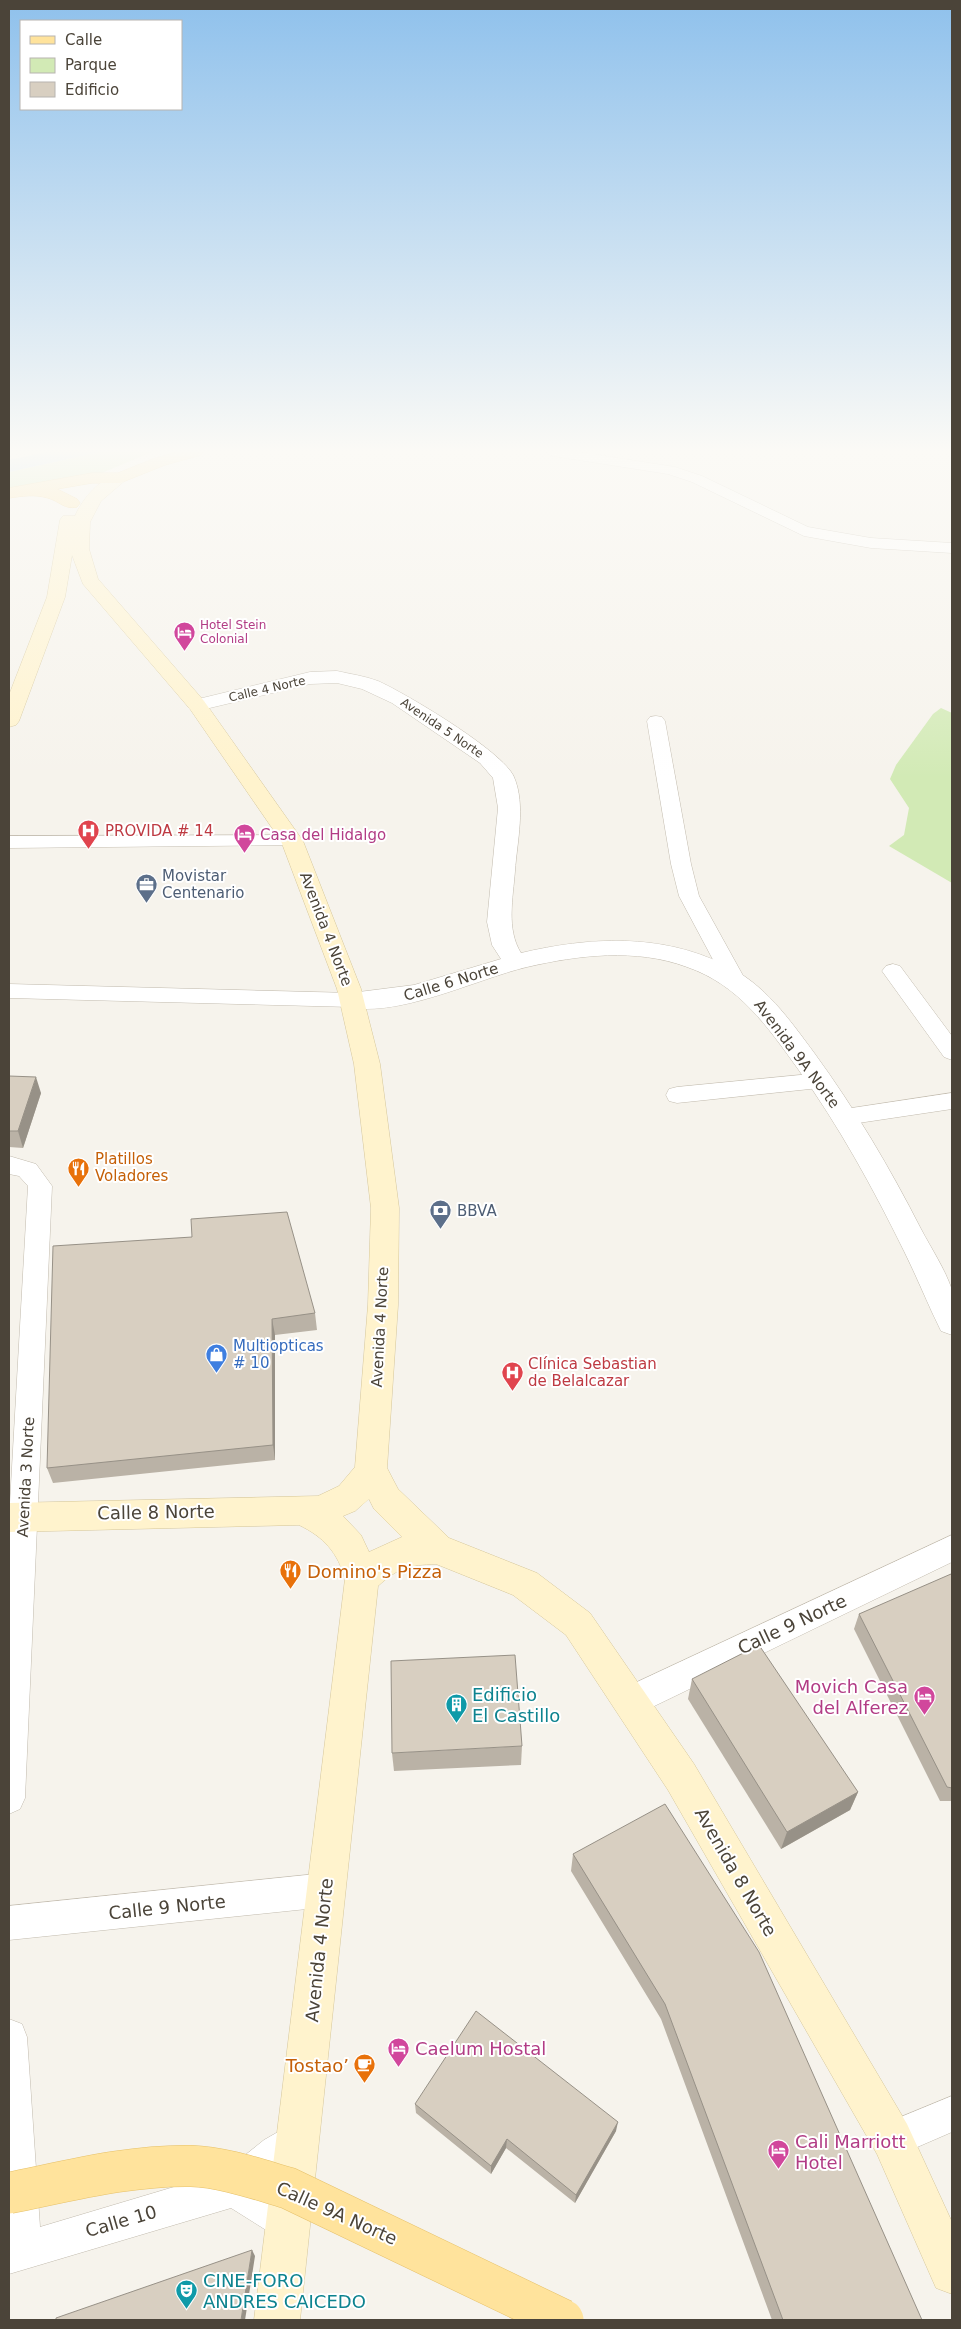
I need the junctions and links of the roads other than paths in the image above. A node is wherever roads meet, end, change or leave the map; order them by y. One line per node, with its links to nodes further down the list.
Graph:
1 (62, 561): 4 (main road)
2 (83, 561): 3 (main road, Avenida 4 Norte)
3 (98, 591): 4 (main road); 6 (main road, Avenida 4 Norte)
4 (56, 597): 7 (main road)
5 (337, 677): 6 (street, Calle 4 Norte); 11 (street, Avenida 5 Norte)
6 (198, 705): 9 (main road, Avenida 4 Norte)
7 (9, 721)
8 (656, 721): 13 (street, Avenida 9A Norte)
9 (292, 841): 10 (street); 15 (main road, Avenida 4 Norte)
10 (9, 842)
11 (515, 962): 13 (street, Calle 6 Norte); 15 (street, Calle 6 Norte)
12 (893, 972): 16 (street)
13 (735, 981): 17 (street, Avenida 9A Norte)
14 (9, 991): 15 (street, Calle 6 Norte)
15 (352, 1000): 23 (main road, Avenida 4 Norte)
16 (952, 1052)
17 (821, 1081): 18 (street); 20 (street, Avenida 9A Norte)
18 (677, 1095)
19 (952, 1101): 20 (street)
20 (844, 1117): 22 (street, Avenida 9A Norte)
21 (14, 1165): 25 (street, Avenida 3 Norte)
22 (952, 1323)
23 (371, 1468): 24 (main road, Calle 8 Norte); 27 (main road, Avenida 8 Norte)
24 (304, 1511): 25 (main road, Calle 8 Norte); 28 (main road, Calle 8 Norte)
25 (17, 1517): 30 (street, Avenida 3 Norte)
26 (952, 1548): 29 (street, Calle 9 Norte)
27 (437, 1549): 28 (main road, Avenida 8 Norte); 29 (main road, Avenida 8 Norte)
28 (362, 1579): 31 (main road, Avenida 4 Norte)
29 (631, 1701): 35 (main road, Avenida 8 Norte)
30 (9, 1798)
31 (326, 1890): 32 (street, Calle 9 Norte); 36 (main road, Avenida 4 Norte)
32 (9, 1923)
33 (9, 2036): 40 (street)
34 (952, 2114): 35 (street)
35 (892, 2139): 41 (main road, Avenida 8 Norte)
36 (297, 2140): 37 (street, Calle 10); 39 (main road, Avenida 4 Norte)
37 (234, 2188): 39 (street); 40 (street, Calle 10)
38 (9, 2193): 43 (main road, Calle 9A Norte, bridge)
39 (288, 2221): 42 (main road, Avenida 4 Norte)
40 (15, 2253)
41 (952, 2272)
42 (277, 2320)
43 (563, 2320)

